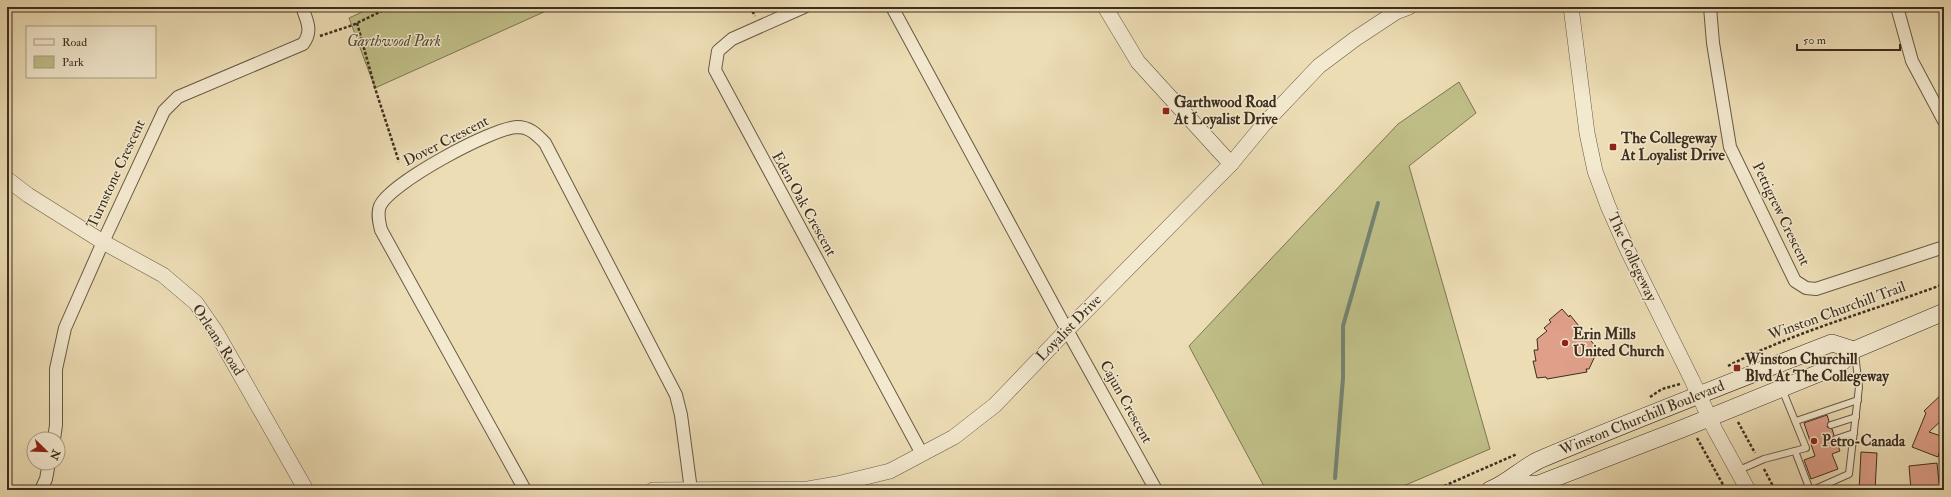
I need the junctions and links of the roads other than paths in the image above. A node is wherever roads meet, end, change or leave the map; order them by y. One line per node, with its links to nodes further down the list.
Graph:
1 (302, 7): 12 (street, Turnstone Crescent)
2 (804, 7): 28 (street, Eden Oak Crescent)
3 (892, 7): 15 (street)
4 (1106, 7): 10 (street)
5 (1409, 7): 10 (street, Loyalist Drive)
6 (1571, 7): 18 (street, The Collegeway)
7 (1710, 7): 13 (street, Pettigrew Crescent)
8 (1897, 7): 9 (street)
9 (1944, 121)
10 (1230, 164): 15 (street, Loyalist Drive)
11 (7, 178): 12 (street, Orleans Road)
12 (103, 242): 24 (street, Turnstone Crescent); 34 (street, Orleans Road)
13 (1944, 246)
14 (1944, 312): 16 (main road, Winston Churchill Boulevard)
15 (1067, 330): 28 (street, Loyalist Drive); 37 (street, Cajun Crescent)
16 (1854, 350): 17 (main road, Winston Churchill Boulevard); 18 (main road, Winston Churchill Boulevard); 19 (lane)
17 (1781, 388): 21 (main road, Winston Churchill Boulevard); 22 (lane)
18 (1699, 395): 21 (street, The Collegeway); 31 (main road, Winston Churchill Boulevard)
19 (1858, 400): 20 (lane); 22 (lane)
20 (1856, 417): 23 (lane); 25 (lane)
21 (1709, 418): 30 (street, The Collegeway); 31 (main road, Winston Churchill Boulevard)
22 (1796, 421): 27 (lane)
23 (1831, 426)
24 (55, 431)
25 (1854, 433): 26 (lane); 39 (lane)
26 (1836, 439)
27 (1795, 451): 30 (lane); 39 (lane)
28 (922, 454): 32 (street, Loyalist Drive)
29 (47, 471): 33 (street)
30 (1738, 471): 38 (street, The Collegeway)
31 (1496, 488)
32 (691, 489): 35 (street, Dover Crescent); 36 (street, Loyalist Drive)
33 (41, 490)
34 (306, 490)
35 (525, 490)
36 (653, 490)
37 (1156, 490)
38 (1748, 490)
39 (1812, 490)

